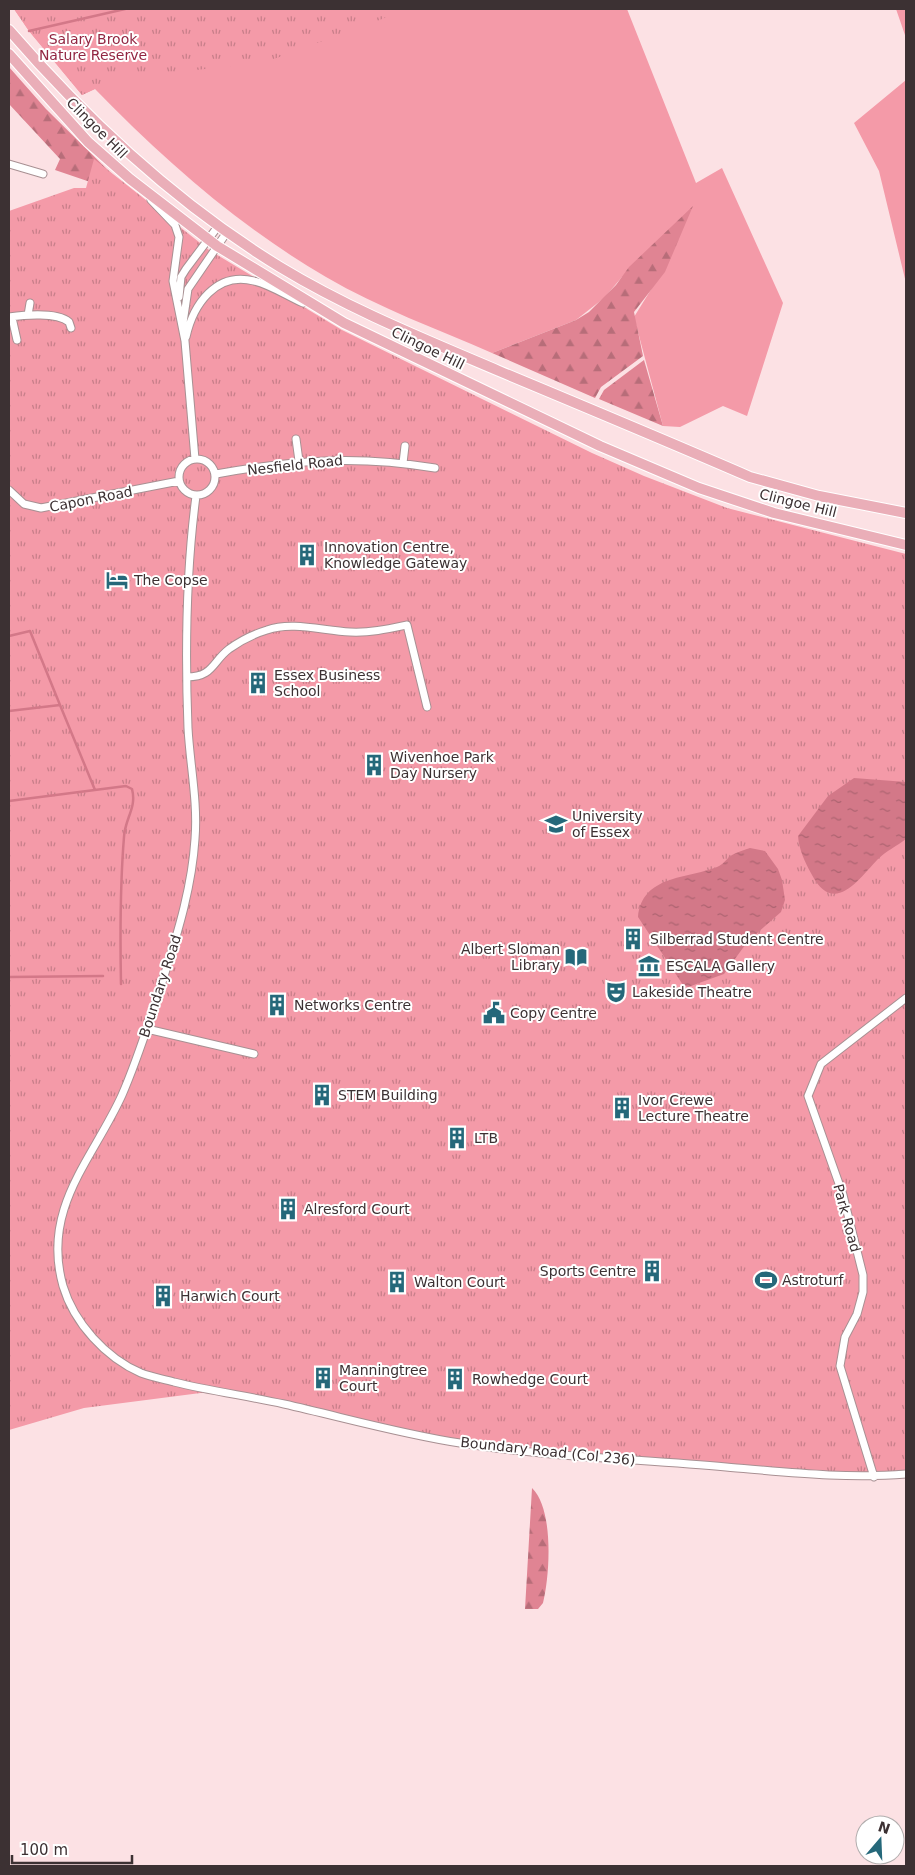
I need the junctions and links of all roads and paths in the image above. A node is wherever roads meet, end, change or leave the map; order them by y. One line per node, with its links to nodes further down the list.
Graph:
1 (9, 30): 6 (main road, Clingoe Hill)
2 (9, 54): 5 (main road, Clingoe Hill)
3 (9, 164): 4 (street)
4 (43, 174)
5 (130, 179): 8 (main road, Clingoe Hill); 11 (street)
6 (219, 225): 7 (main road, Clingoe Hill); 8 (street)
7 (227, 232): 9 (street); 31 (main road, Clingoe Hill)
8 (207, 239): 9 (main road, Clingoe Hill); 11 (street)
9 (217, 246): 14 (main road, Clingoe Hill); 15 (street)
10 (30, 303): 12 (street)
11 (178, 312): 15 (street)
12 (28, 315): 13 (street); 16 (street)
13 (9, 317): 17 (street)
14 (344, 322): 18 (street); 32 (main road, Clingoe Hill)
15 (182, 327): 18 (street)
16 (71, 328)
17 (17, 340)
18 (184, 341): 21 (street)
19 (296, 439): 22 (street)
20 (404, 446): 23 (street)
21 (195, 459): 25 (street); 26 (street)
22 (299, 462): 23 (street, Nesfield Road); 25 (street, Nesfield Road)
23 (403, 463): 24 (street, Nesfield Road)
24 (435, 468)
25 (216, 474): 28 (street)
26 (179, 481): 28 (street); 29 (street, Capon Road)
27 (9, 490): 29 (street, Capon Road)
28 (196, 496): 33 (street, Boundary Road)
29 (95, 498): 30 (street)
30 (97, 507)
31 (906, 513)
32 (906, 545)
33 (187, 677): 34 (street); 36 (street, Boundary Road)
34 (427, 707)
35 (906, 998): 40 (street, Park Road)
36 (147, 1029): 37 (street); 38 (street, Boundary Road)
37 (254, 1054)
38 (194, 1387): 40 (street, Boundary Road (Col 236))
39 (906, 1474): 40 (street, Boundary Road (Col 236))
40 (874, 1477)

